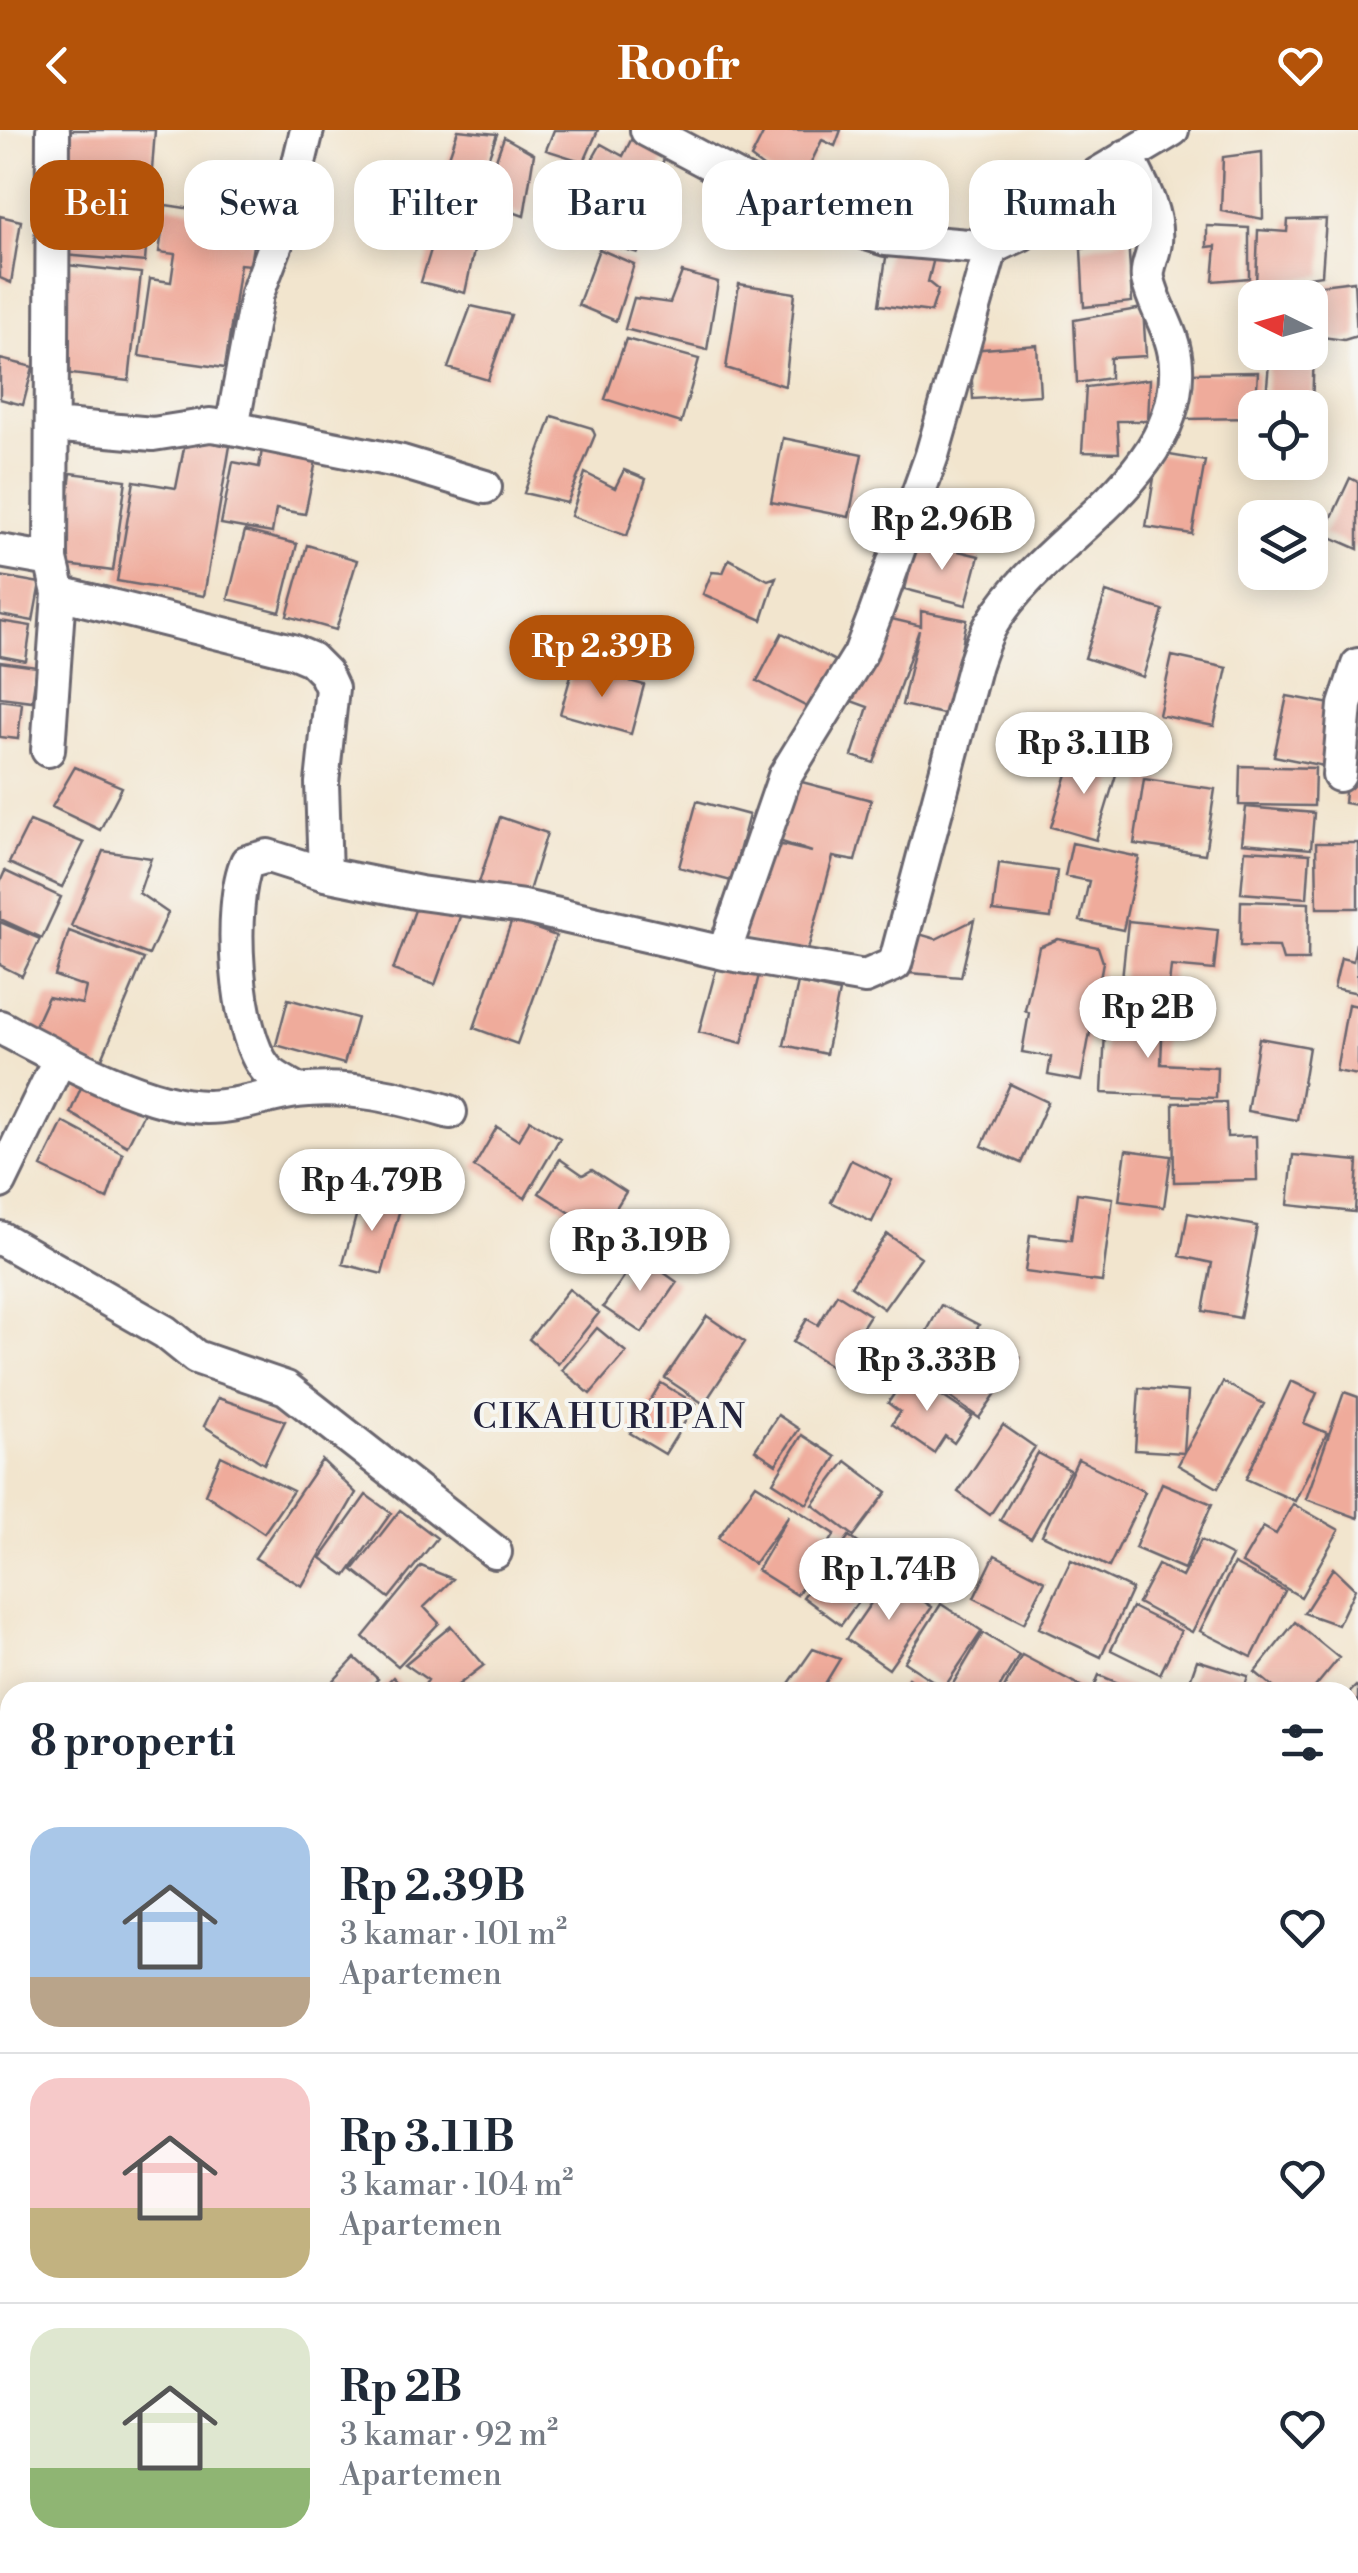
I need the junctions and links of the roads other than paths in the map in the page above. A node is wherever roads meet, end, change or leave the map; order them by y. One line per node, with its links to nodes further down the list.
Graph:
1 (52, 130): 9 (street)
2 (307, 130): 10 (street)
3 (647, 130): 7 (street)
4 (1172, 130): 5 (street)
5 (1127, 156): 6 (street); 19 (street)
6 (1122, 160)
7 (969, 246)
8 (989, 250): 19 (street)
9 (52, 425): 10 (street); 13 (street)
10 (232, 428): 11 (street)
11 (485, 487)
12 (0, 552): 13 (street)
13 (51, 560): 14 (street)
14 (59, 593): 16 (street); 18 (street)
15 (1358, 665): 17 (street)
16 (48, 750)
17 (1339, 776)
18 (325, 874): 19 (street); 22 (street)
19 (724, 953)
20 (0, 1028): 21 (street)
21 (60, 1058): 22 (street); 24 (street)
22 (298, 1091): 23 (street)
23 (450, 1112)
24 (0, 1182)
25 (0, 1238): 26 (street)
26 (495, 1552)

